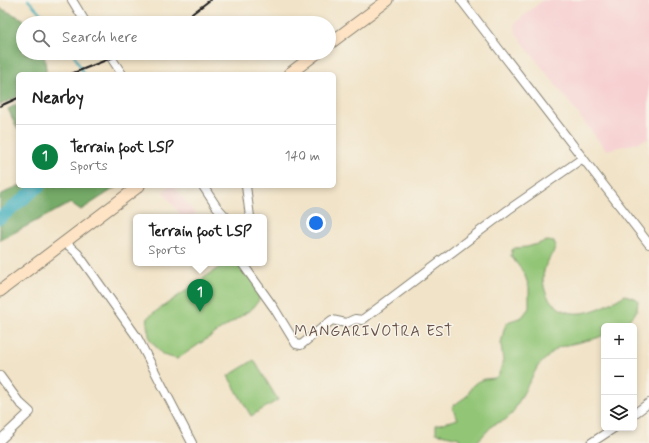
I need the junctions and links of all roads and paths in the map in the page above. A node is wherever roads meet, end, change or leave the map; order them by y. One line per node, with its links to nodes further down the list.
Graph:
1 (72, 0): 4 (street)
2 (388, 0): 5 (main road)
3 (461, 0): 10 (street)
4 (82, 16)
5 (336, 39)
6 (113, 60): 8 (street)
7 (308, 60): 9 (main road)
8 (121, 72)
9 (292, 72)
10 (583, 158): 17 (street); 18 (street)
11 (135, 188): 16 (main road)
12 (204, 188): 14 (street)
13 (246, 188): 15 (street)
14 (223, 214)
15 (250, 214)
16 (65, 242): 19 (main road); 26 (street)
17 (649, 244)
18 (244, 266)
19 (0, 291)
20 (0, 376): 25 (street)
21 (649, 403): 22 (street)
22 (637, 412)
23 (610, 431): 24 (street)
24 (604, 435): 27 (street); 28 (street)
25 (0, 440)
26 (192, 443)
27 (592, 443)
28 (600, 443)

